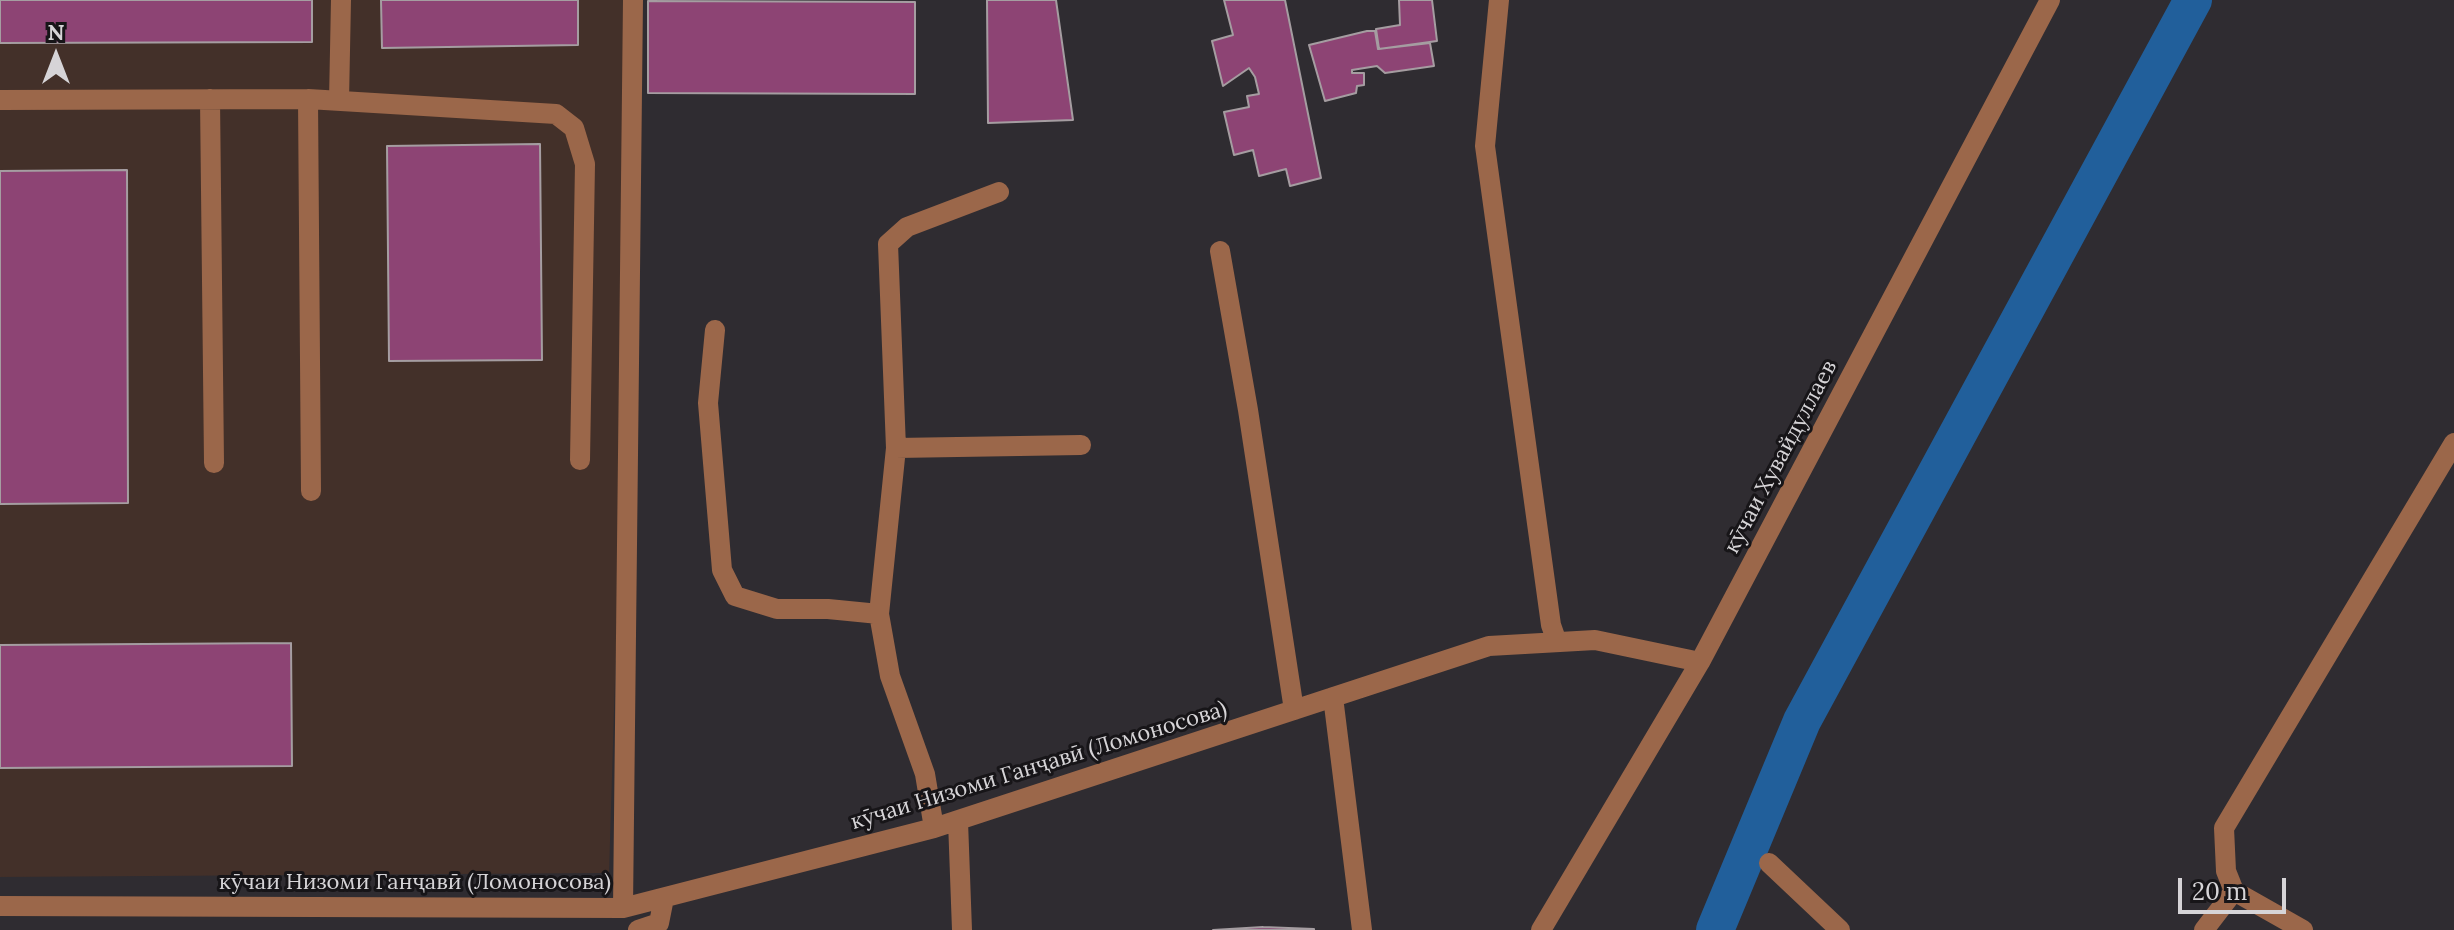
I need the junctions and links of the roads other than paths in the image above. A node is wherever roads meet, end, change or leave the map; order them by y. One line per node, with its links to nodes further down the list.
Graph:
1 (341, 0): 8 (street)
2 (633, 0): 29 (street)
3 (1499, 0): 19 (street)
4 (2050, 0): 20 (street, кӯчаи Хувайдуллаев)
5 (210, 99): 6 (street); 7 (street); 16 (street)
6 (308, 99): 8 (street); 17 (street)
7 (0, 100)
8 (339, 101): 15 (street)
9 (999, 192): 14 (street)
10 (1220, 251): 22 (street)
11 (715, 330): 18 (street)
12 (2454, 443): 26 (street)
13 (1081, 445): 14 (street)
14 (896, 448): 18 (street)
15 (580, 460)
16 (214, 463)
17 (311, 491)
18 (879, 614): 24 (street)
19 (1557, 642): 20 (street, кӯчаи Низоми Ганҷавӣ (Ломоносова)); 21 (street, кӯчаи Низоми Ганҷавӣ (Ломоносова))
20 (1700, 662): 33 (street, кӯчаи Хувайдуллаев)
21 (1333, 697): 22 (street, кӯчаи Низоми Ганҷавӣ (Ломоносова)); 32 (street)
22 (1294, 710): 23 (street, кӯчаи Низоми Ганҷавӣ (Ломоносова))
23 (958, 821): 24 (street, кӯчаи Низоми Ганҷавӣ (Ломоносова)); 31 (street)
24 (934, 828): 27 (street, кӯчаи Низоми Ганҷавӣ (Ломоносова))
25 (1769, 863): 34 (street)
26 (2234, 891): 35 (street); 36 (street)
27 (664, 898): 29 (street, кӯчаи Низоми Ганҷавӣ (Ломоносова)); 30 (street)
28 (0, 906): 29 (street, кӯчаи Низоми Ганҷавӣ (Ломоносова))
29 (623, 908)
30 (638, 930)
31 (962, 930)
32 (1362, 930)
33 (1541, 930)
34 (1840, 930)
35 (2204, 930)
36 (2303, 930)

